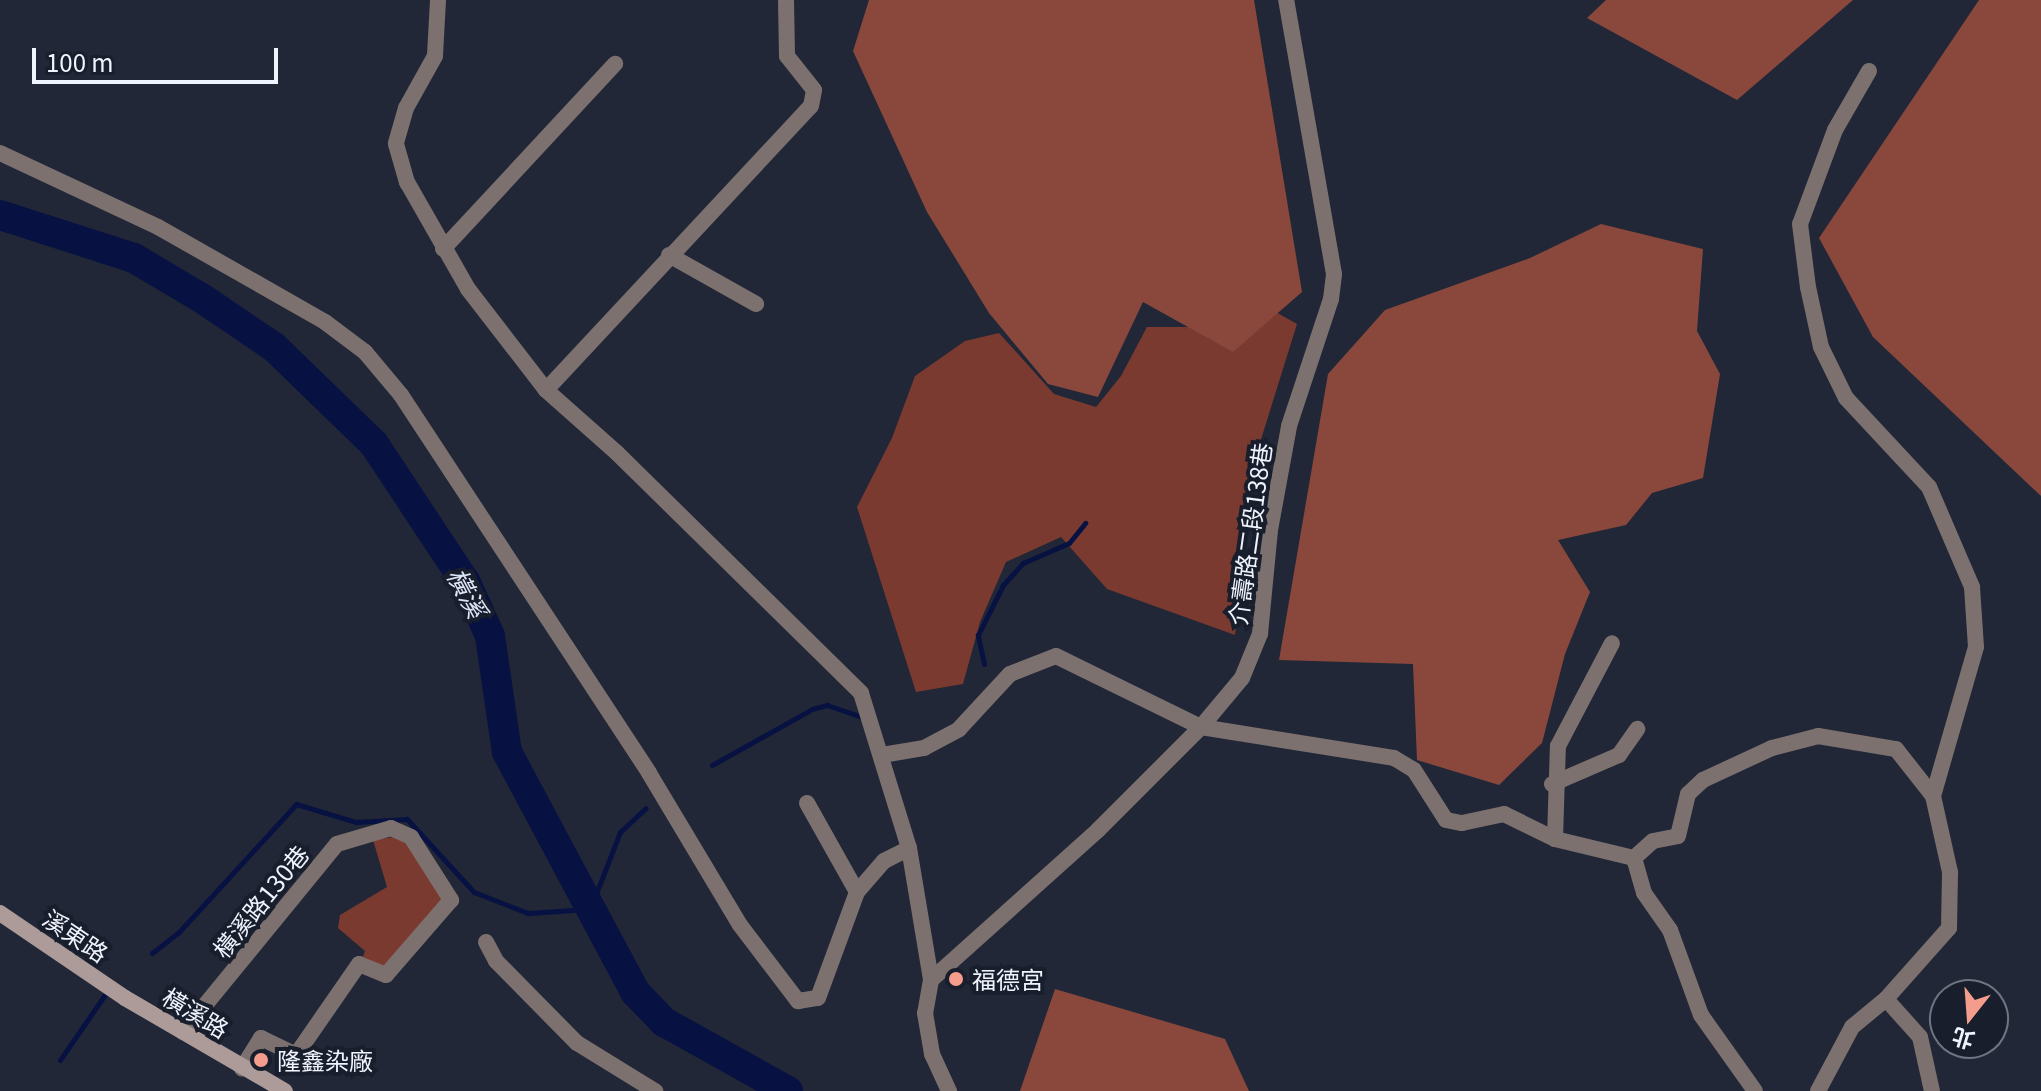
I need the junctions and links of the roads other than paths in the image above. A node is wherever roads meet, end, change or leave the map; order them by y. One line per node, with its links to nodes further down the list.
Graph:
1 (438, 0): 7 (street)
2 (786, 0): 8 (street)
3 (1286, 0): 12 (street, 介壽路二段138巷)
4 (615, 64): 7 (street)
5 (1869, 71): 16 (street)
6 (0, 153): 21 (street)
7 (443, 249): 10 (street)
8 (669, 255): 9 (street); 10 (street)
9 (756, 304)
10 (546, 390): 14 (street)
11 (1612, 643): 15 (street)
12 (1201, 727): 14 (street); 18 (street); 24 (street, 介壽路二段138巷)
13 (1637, 729): 15 (street)
14 (882, 755): 19 (street)
15 (1552, 784): 18 (street)
16 (1933, 796): 20 (street); 26 (street)
17 (807, 803): 21 (street)
18 (1555, 839): 20 (street)
19 (909, 848): 21 (street); 24 (street)
20 (1634, 858): 32 (street)
21 (857, 892)
22 (0, 913): 25 (main road, 溪東路)
23 (486, 942): 30 (street)
24 (931, 980): 31 (street)
25 (125, 998): 27 (main road, 橫溪路)
26 (1886, 999): 33 (street); 34 (street)
27 (183, 1032): 28 (main road, 橫溪路); 28 (street, 橫溪路130巷)
28 (242, 1068): 29 (main road, 橫溪路)
29 (285, 1091)
30 (655, 1091)
31 (949, 1091)
32 (1755, 1091)
33 (1818, 1091)
34 (1932, 1091)

